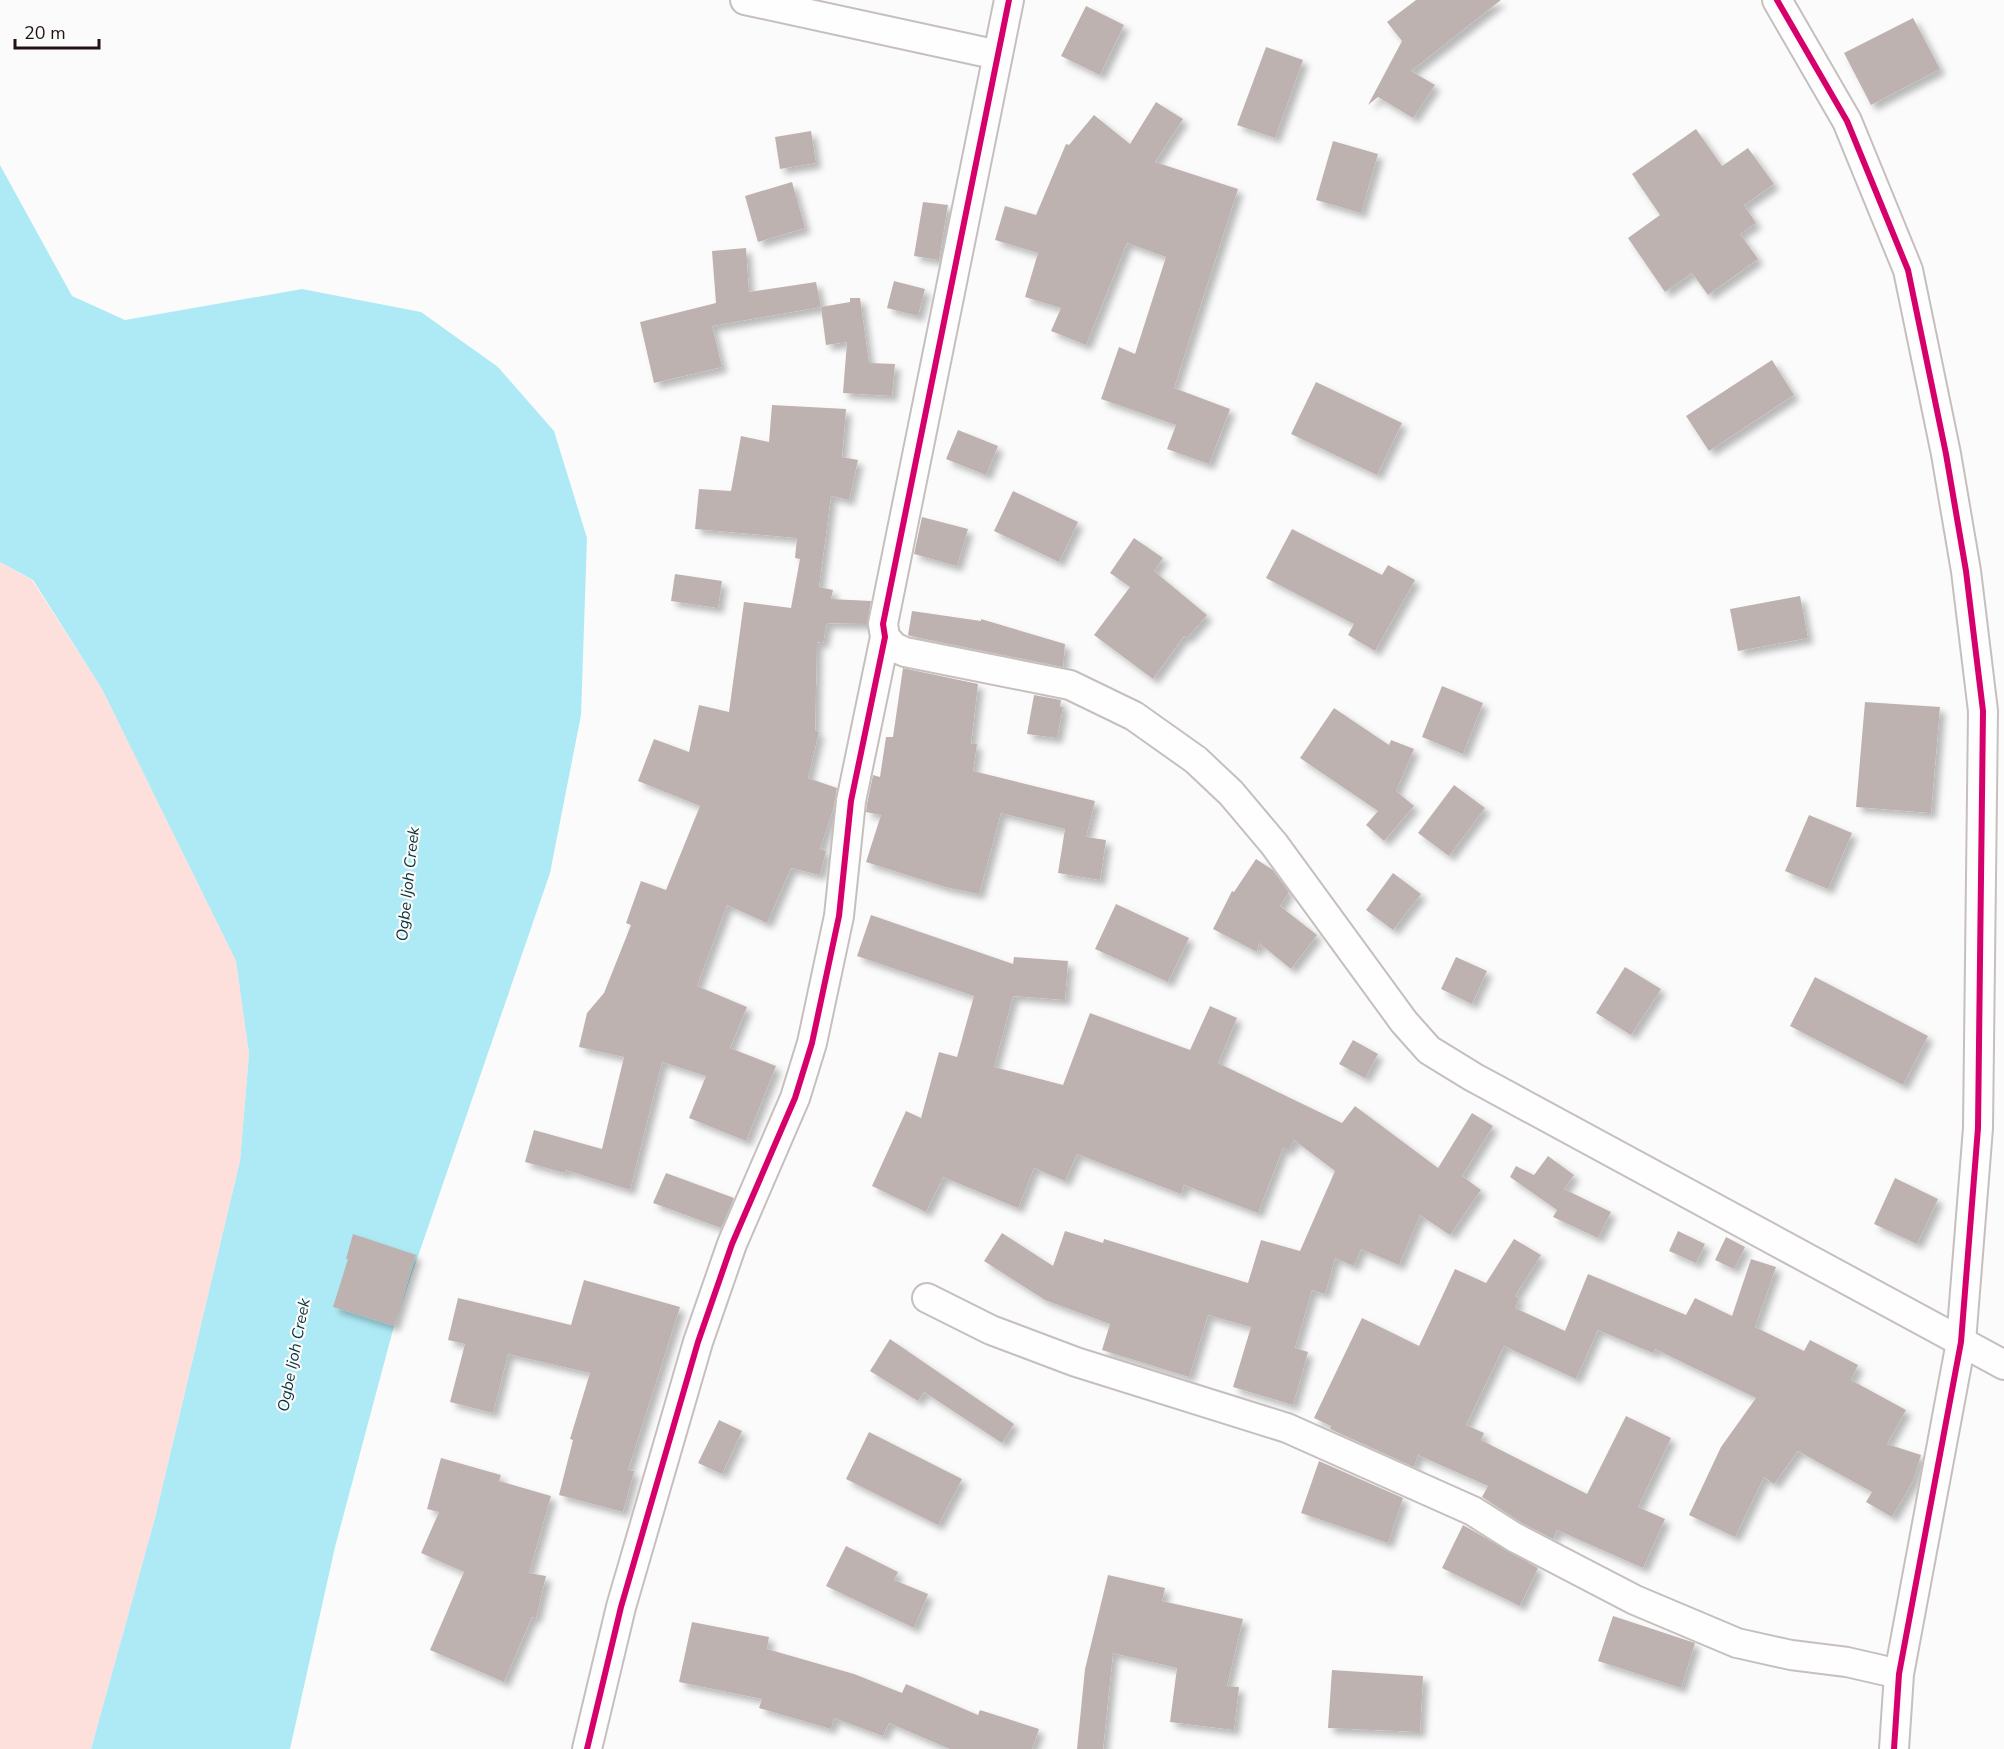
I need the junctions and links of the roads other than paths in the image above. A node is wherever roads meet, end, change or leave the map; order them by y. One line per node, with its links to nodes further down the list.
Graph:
1 (745, 0): 4 (street)
2 (1009, 0): 4 (street)
3 (1777, 0): 7 (street)
4 (998, 55): 5 (street)
5 (885, 637): 7 (street); 10 (street)
6 (927, 1298): 9 (street)
7 (1961, 1342): 8 (street); 9 (street)
8 (2004, 1365)
9 (1899, 1674): 11 (street)
10 (587, 1749)
11 (1894, 1749)

